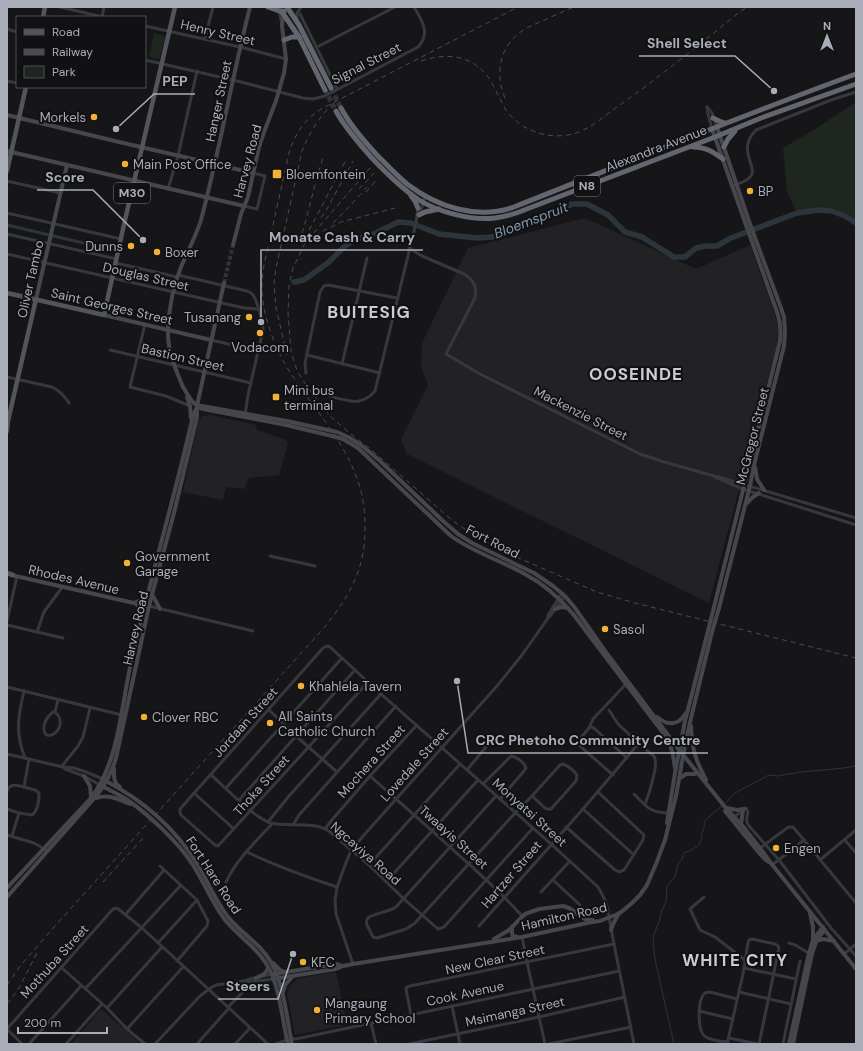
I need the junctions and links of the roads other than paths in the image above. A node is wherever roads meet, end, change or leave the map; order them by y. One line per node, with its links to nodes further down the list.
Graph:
1 (60, 7): 11 (street)
2 (176, 7): 16 (main road, M30)
3 (213, 7): 18 (street)
4 (250, 7): 20 (main road, Hanger Street)
5 (268, 7): 10 (highway)
6 (301, 7): 14 (street)
7 (395, 7): 21 (street)
8 (414, 7): 31 (street, Signal Street)
9 (288, 8): 10 (highway); 14 (highway)
10 (280, 10): 17 (highway); 19 (main road, Harvey Road)
11 (84, 13): 13 (street)
12 (300, 14): 21 (street)
13 (98, 16)
14 (299, 25): 30 (highway)
15 (146, 26): 16 (street, Henry Street)
16 (170, 31): 18 (street, Henry Street); 24 (main road, M30)
17 (299, 37): 19 (highway); 32 (highway)
18 (205, 38): 20 (street, Henry Street)
19 (284, 40): 22 (main road, Harvey Road)
20 (240, 46): 22 (street, Henry Street); 27 (main road, Hanger Street)
21 (317, 47): 31 (street)
22 (286, 59): 33 (main road, Harvey Road)
23 (146, 60): 24 (street, Signal Street)
24 (162, 64): 25 (street, Signal Street); 44 (main road, M30)
25 (197, 71): 27 (street, Signal Street); 46 (street)
26 (856, 74): 38 (highway, Alexandra Avenue / N8)
27 (233, 80): 33 (street, Signal Street); 48 (main road, Hanger Street)
28 (856, 84): 39 (highway, Alexandra Avenue / N8)
29 (26, 88): 36 (main road)
30 (331, 88)
31 (337, 89): 33 (street, Signal Street)
32 (325, 90)
33 (279, 92): 51 (main road, Harvey Road)
34 (856, 92): 54 (street)
35 (7, 115): 36 (main road)
36 (19, 118): 44 (main road); 45 (main road)
37 (713, 118): 38 (highway); 40 (street); 40 (street)
38 (726, 123): 40 (highway, Alexandra Avenue / N8)
39 (744, 125): 41 (highway, Alexandra Avenue / N8); 43 (highway)
40 (714, 128): 41 (main road, McGregor Street); 58 (highway, Alexandra Avenue / N8)
41 (717, 136): 42 (highway, Alexandra Avenue / N8); 43 (main road, McGregor Street); 47 (main road, McGregor Street)
42 (690, 147): 47 (highway); 63 (highway, Alexandra Avenue / N8)
43 (724, 147): 54 (main road, McGregor Street)
44 (142, 148): 46 (main road); 53 (main road, M30)
45 (9, 152): 49 (main road); 50 (main road)
46 (178, 156): 48 (main road); 55 (street)
47 (723, 159): 54 (main road, McGregor Street)
48 (215, 164): 51 (main road); 59 (main road, Hanger Street)
49 (67, 165): 53 (main road); 57 (main road, Oliver Tambo)
50 (7, 171)
51 (253, 173): 61 (main road, Harvey Road); 61 (street)
52 (7, 181): 57 (street)
53 (135, 181): 55 (main road); 70 (main road, M30)
54 (734, 185): 69 (main road, McGregor Street)
55 (168, 189): 59 (main road)
56 (408, 192): 58 (highway, Alexandra Avenue / N8); 60 (highway, Alexandra Avenue / N8); 62 (highway)
57 (60, 193): 67 (main road, Oliver Tambo)
58 (424, 195): 60 (street)
59 (206, 198): 61 (main road); 78 (main road, Hanger Street)
60 (422, 201): 62 (street); 63 (highway, Alexandra Avenue / N8); 65 (street)
61 (244, 206): 72 (main road, Harvey Road)
62 (418, 208): 66 (street)
63 (440, 209): 65 (highway)
64 (7, 213): 67 (street)
65 (419, 215): 66 (street)
66 (416, 222): 73 (street)
67 (53, 226): 70 (street); 71 (main road, Oliver Tambo)
68 (7, 234): 71 (street)
69 (752, 237): 116 (main road, McGregor Street); 117 (main road, McGregor Street)
70 (121, 239): 76 (main road, M30)
71 (49, 242): 76 (street); 77 (main road, Oliver Tambo)
72 (233, 245)
73 (409, 248): 84 (street); 117 (street, Mackenzie Street)
74 (7, 254): 77 (street, Douglas Street)
75 (366, 258): 81 (street)
76 (116, 261): 78 (street); 79 (main road, M30)
77 (44, 263): 79 (street, Douglas Street); 85 (main road, Oliver Tambo)
78 (178, 276): 80 (street); 82 (main road, Hanger Street)
79 (112, 278): 82 (street, Douglas Street); 88 (main road, M30)
80 (224, 284): 86 (main road, Harvey Road); 87 (street)
81 (359, 291): 84 (street); 94 (street); 96 (street)
82 (173, 292): 86 (street, Douglas Street); 90 (main road, Hanger Street)
83 (7, 293): 85 (main road, Saint Georges Street)
84 (397, 298): 100 (street)
85 (36, 300): 88 (main road, Saint Georges Street); 102 (main road, Oliver Tambo)
86 (220, 303): 87 (street, Douglas Street); 91 (main road, Harvey Road)
87 (258, 309): 93 (street)
88 (104, 315): 89 (main road, Saint Georges Street)
89 (145, 324): 90 (main road, Saint Georges Street); 95 (street)
90 (168, 330): 91 (main road, Saint Georges Street); 97 (main road, Hanger Street)
91 (212, 340): 93 (street, Saint Georges Street); 98 (main road, Harvey Road)
92 (110, 350): 95 (street, Bastion Street)
93 (258, 351): 103 (street)
94 (306, 355): 96 (street); 99 (street)
95 (138, 356): 97 (street, Bastion Street); 108 (street)
96 (342, 364): 100 (street)
97 (173, 365): 98 (street, Bastion Street); 104 (main road, Hanger Street)
98 (204, 372): 103 (street, Bastion Street); 105 (main road, Harvey Road)
99 (306, 373)
100 (380, 373): 106 (street)
101 (7, 377): 102 (street)
102 (18, 379): 107 (street); 113 (main road, Oliver Tambo)
103 (251, 383): 111 (street)
104 (182, 385): 108 (main road, Hanger Street); 109 (main road, Fort Road)
105 (200, 392): 109 (main road, Harvey Road); 110 (main road)
106 (322, 393)
107 (69, 403)
108 (190, 406): 114 (main road, Hanger Street)
109 (197, 406): 110 (main road, Fort Road); 112 (main road, Harvey Road); 114 (main road)
110 (204, 408): 111 (main road, Fort Road); 112 (main road)
111 (245, 415): 125 (main road, Fort Road); 126 (main road, Fort Road)
112 (196, 417): 122 (main road, Harvey Road)
113 (8, 422): 115 (main road, Oliver Tambo)
114 (190, 428): 122 (main road, Harvey Road)
115 (7, 431)
116 (754, 465): 118 (main road, McGregor Street); 119 (main road)
117 (744, 486): 118 (street, Mackenzie Street); 138 (main road, McGregor Street)
118 (749, 488): 119 (street, Mackenzie Street); 120 (street, Mackenzie Street); 121 (main road, McGregor Street)
119 (764, 490): 123 (street, Mackenzie Street)
120 (759, 493): 121 (main road); 124 (street, Mackenzie Street)
121 (745, 505): 138 (main road, McGregor Street)
122 (172, 512): 132 (main road, Harvey Road)
123 (856, 518)
124 (856, 525)
125 (450, 527): 126 (main road); 133 (main road, Fort Road)
126 (446, 531): 134 (main road, Fort Road)
127 (270, 556): 128 (street)
128 (315, 566)
129 (7, 573): 130 (main road)
130 (15, 575): 131 (main road, Rhodes Avenue); 143 (street)
131 (63, 586): 135 (main road, Rhodes Avenue); 146 (street)
132 (150, 594): 135 (main road); 136 (main road, Harvey Road); 139 (main road)
133 (563, 595): 134 (street, Lovedale Street); 163 (main road, Fort Road)
134 (560, 599): 137 (main road, Fort Road); 140 (street, Lovedale Street); 142 (street)
135 (134, 603): 136 (main road, Rhodes Avenue); 141 (main road)
136 (147, 606): 139 (street, Rhodes Avenue); 141 (main road, Harvey Road); 165 (main road, Harvey Road)
137 (568, 608): 140 (main road); 153 (main road, Fort Road)
138 (717, 608): 147 (main road, McGregor Street, bridge)
139 (160, 609): 145 (street, Rhodes Avenue)
140 (555, 609): 142 (street, Lovedale Street)
141 (142, 616): 165 (main road, Harvey Road)
142 (548, 618): 175 (street, Lovedale Street)
143 (7, 621)
144 (7, 625): 146 (street)
145 (252, 631)
146 (37, 632): 148 (street)
147 (710, 632): 160 (main road, McGregor Street); 166 (main road, McGregor Street)
148 (63, 638)
149 (327, 646): 150 (street, Monyatsi Street); 161 (street, Jordaan Street)
150 (342, 658): 151 (street, Monyatsi Street); 167 (street)
151 (355, 670): 152 (street, Monyatsi Street); 170 (street)
152 (368, 682): 156 (street, Monyatsi Street); 174 (street, Thoka Street)
153 (626, 684): 169 (street); 171 (main road, Fort Road)
154 (7, 687): 155 (street)
155 (24, 691): 157 (street); 178 (street)
156 (381, 694): 158 (street, Monyatsi Street); 181 (street)
157 (58, 700): 159 (street); 164 (street)
158 (396, 706): 168 (street, Monyatsi Street); 186 (street)
159 (90, 708): 165 (street); 184 (street)
160 (688, 709): 163 (main road); 177 (main road, McGregor Street)
161 (269, 710): 167 (street); 189 (street, Jordaan Street)
162 (609, 710): 173 (street)
163 (650, 711): 177 (main road, Fort Road)
164 (55, 712): 164 (street)
165 (123, 715): 182 (main road, Harvey Road); 194 (main road, Harvey Road)
166 (690, 721): 177 (main road, McGregor Street); 200 (main road)
167 (283, 724): 170 (street); 199 (street)
168 (417, 725): 175 (street, Monyatsi Street); 192 (street, Mochera Street)
169 (589, 728): 179 (street); 190 (street)
170 (296, 736): 174 (street); 210 (street)
171 (669, 741): 177 (main road, Fort Road); 187 (main road)
172 (490, 742): 185 (street)
173 (640, 743): 179 (street, Hartzer Street); 212 (street)
174 (309, 747): 181 (street); 217 (street, Thoka Street)
175 (442, 748): 183 (street, Monyatsi Street); 209 (street, Lovedale Street)
176 (7, 754): 178 (street)
177 (681, 754): 187 (main road, Hamilton Road); 188 (main road); 193 (main road, Hamilton Road); 200 (main road)
178 (25, 758): 180 (street)
179 (627, 758): 190 (street, Hartzer Street)
180 (29, 759): 184 (street); 198 (street)
181 (323, 759): 186 (street); 224 (street)
182 (114, 764): 194 (main road, Harvey Road); 211 (main road)
183 (460, 764): 185 (street, Monyatsi Street); 222 (street)
184 (62, 767): 191 (street); 194 (street)
185 (467, 770): 195 (street, Monyatsi Street)
186 (337, 772): 227 (street)
187 (675, 772): 221 (main road, Hamilton Road)
188 (695, 774): 193 (main road); 208 (main road)
189 (211, 775): 199 (street, Ngcayiya Road); 203 (street, Jordaan Street)
190 (613, 775): 202 (street, Hartzer Street)
191 (84, 776): 197 (street); 207 (main road)
192 (370, 776): 209 (street, Twaayis Street); 231 (street, Mochera Street)
193 (680, 778): 221 (main road, Hamilton Road)
194 (105, 780): 197 (main road, Harvey Road); 211 (main road, Fort Hare Road)
195 (478, 780): 196 (street, Monyatsi Street); 233 (street)
196 (483, 784): 206 (street, Monyatsi Street); 206 (street)
197 (102, 786): 207 (main road, Harvey Road); 216 (main road, Fort Hare Road)
198 (24, 787): 201 (street); 220 (street)
199 (226, 788): 210 (street, Ngcayiya Road)
200 (710, 788): 208 (main road)
201 (7, 791)
202 (598, 792): 215 (street, Hartzer Street); 248 (street)
203 (194, 793): 230 (street); 240 (street, Jordaan Street)
204 (634, 794): 212 (street)
205 (532, 796): 205 (street); 219 (street)
206 (498, 797): 219 (street, Monyatsi Street); 242 (street)
207 (93, 798): 216 (main road); 241 (main road, Harvey Road); 244 (main road, Harvey Road)
208 (716, 798): 213 (main road)
209 (396, 799): 222 (street, Twaayis Street); 245 (street, Lovedale Street)
210 (239, 800): 217 (street, Ngcayiya Road)
211 (139, 801): 299 (main road, Fort Hare Road)
212 (645, 804): 221 (street)
213 (725, 808): 218 (main road); 223 (main road)
214 (7, 809): 220 (street)
215 (583, 809): 228 (street, Hartzer Street); 248 (street)
216 (141, 810): 305 (main road, Fort Hare Road)
217 (251, 810): 224 (street, Ngcayiya Road); 230 (street, Thoka Street)
218 (744, 810): 223 (street); 226 (main road); 239 (street)
219 (516, 812): 229 (street, Monyatsi Street); 253 (street)
220 (18, 813): 235 (street)
221 (670, 813): 254 (main road, Hamilton Road)
222 (414, 814): 233 (street, Twaayis Street); 255 (street)
223 (733, 817): 226 (main road); 252 (main road)
224 (268, 822): 225 (street, Ngcayiya Road)
225 (273, 823): 227 (street, Ngcayiya Road); 246 (street)
226 (741, 824): 243 (main road)
227 (293, 825): 231 (street, Ngcayiya Road)
228 (566, 827): 238 (street, Hartzer Street); 248 (street)
229 (533, 828): 238 (street, Monyatsi Street); 258 (street)
230 (234, 829): 240 (street, Thoka Street)
231 (325, 829): 245 (street, Ngcayiya Road)
232 (856, 830): 237 (street)
233 (433, 831): 242 (street, Twaayis Street); 261 (street)
234 (7, 835): 235 (street)
235 (12, 836): 241 (street)
236 (804, 840): 239 (street); 249 (street); 250 (street)
237 (845, 840): 247 (street); 250 (street)
238 (551, 844): 251 (street, Monyatsi Street); 267 (street, Hartzer Street)
239 (765, 844): 243 (street); 249 (street)
240 (217, 846)
241 (44, 848): 244 (street); 264 (main road, Harvey Road)
242 (450, 848): 253 (street, Twaayis Street); 269 (street)
243 (760, 848): 252 (main road)
244 (48, 851): 266 (main road, Harvey Road)
245 (352, 851): 255 (street, Ngcayiya Road); 263 (street, Lovedale Street)
246 (247, 852): 260 (street); 263 (street)
247 (856, 853)
248 (634, 855)
249 (779, 860): 252 (street); 295 (street)
250 (820, 860): 271 (street)
251 (570, 861): 259 (street); 279 (street, Monyatsi Street)
252 (771, 863): 273 (main road)
253 (469, 864): 258 (street, Twaayis Street); 276 (street)
254 (656, 864): 274 (main road, Hamilton Road); 279 (main road, Hamilton Road)
255 (369, 865): 261 (street, Ngcayiya Road)
256 (160, 866): 257 (street)
257 (164, 870): 262 (street); 275 (street)
258 (486, 879): 267 (street, Twaayis Street); 276 (street, Ngcayiya Road)
259 (553, 880): 265 (street); 272 (street)
260 (226, 882)
261 (386, 882): 269 (street, Ngcayiya Road)
262 (180, 885): 270 (street); 283 (street)
263 (337, 887): 304 (street, Lovedale Street)
264 (7, 888)
265 (541, 892)
266 (7, 897)
267 (505, 897): 278 (street, Twaayis Street); 281 (street, Hartzer Street)
268 (704, 897): 300 (street)
269 (404, 899): 276 (street, Ngcayiya Road); 276 (street)
270 (197, 900): 290 (street); 301 (street)
271 (856, 903)
272 (580, 905)
273 (809, 911): 284 (main road); 287 (main road)
274 (620, 913): 279 (main road, Hamilton Road); 285 (main road)
275 (126, 914): 283 (street); 308 (street, Mothuba Street)
276 (423, 915)
277 (579, 915): 278 (main road); 279 (main road, Hamilton Road); 280 (main road)
278 (522, 916): 282 (main road)
279 (609, 916): 280 (main road, Hamilton Road); 285 (street, Monyatsi Street)
280 (578, 925): 286 (main road, Hamilton Road)
281 (479, 926)
282 (512, 927): 286 (main road); 289 (main road)
283 (142, 928): 290 (street); 321 (street)
284 (824, 928): 287 (main road); 288 (main road)
285 (611, 930): 292 (street, Monyatsi Street)
286 (520, 937): 289 (main road, Hamilton Road); 303 (street)
287 (815, 941): 288 (main road); 296 (main road)
288 (834, 941): 297 (main road)
289 (490, 942): 304 (main road, Hamilton Road)
290 (158, 943): 294 (street)
291 (789, 943): 296 (street)
292 (614, 944): 303 (street, New Clear Street); 311 (street, Monyatsi Street)
293 (856, 944): 295 (street)
294 (162, 947): 301 (street); 332 (street)
295 (850, 949): 297 (street); 298 (street)
296 (810, 953): 365 (main road); 366 (main road)
297 (844, 954): 310 (main road)
298 (856, 956)
299 (268, 958): 312 (main road); 314 (main road, Fort Hare Road)
300 (745, 960): 309 (street); 313 (street)
301 (177, 961): 306 (street)
302 (800, 961): 317 (street)
303 (527, 962): 323 (street); 335 (street, New Clear Street)
304 (353, 964): 307 (main road, Hamilton Road)
305 (268, 965): 314 (main road, Fort Hare Road); 316 (main road)
306 (183, 966): 322 (street); 342 (street)
307 (343, 966): 312 (main road, Hamilton Road); 315 (main road, Hamilton Road)
308 (62, 968): 319 (street); 341 (street, Mothuba Street)
309 (744, 968): 313 (street); 324 (street)
310 (856, 969)
311 (619, 971): 323 (street, Cook Avenue); 326 (street, Monyatsi Street)
312 (288, 972): 314 (main road, Hamilton Road)
313 (773, 975): 317 (street); 328 (street)
314 (275, 976): 315 (main road, Hamilton Road); 316 (street, Hamilton Road); 318 (street, Hamilton Road); 325 (main road, Fort Hare Road); 345 (main road, Fort Hare Road)
315 (293, 976): 325 (main road)
316 (256, 978): 318 (street, Hamilton Road)
317 (796, 979): 330 (street)
318 (244, 981): 322 (street, Hamilton Road)
319 (82, 986): 321 (street); 348 (street)
320 (262, 987): 333 (street)
321 (85, 989): 329 (street)
322 (208, 989): 333 (street); 351 (street, Hamilton Road)
323 (533, 990): 331 (street, Cook Avenue); 336 (street)
324 (739, 992): 327 (street); 328 (street)
325 (283, 995): 345 (main road, Fort Hare Road)
326 (625, 997): 336 (street, Msimanga Street); 339 (street, Monyatsi Street)
327 (737, 999): 334 (street); 337 (street)
328 (768, 999): 330 (street); 363 (street)
329 (102, 1004): 332 (street); 349 (street)
330 (791, 1004): 364 (street)
331 (452, 1006): 335 (street, Cook Avenue); 343 (street)
332 (107, 1008): 342 (street)
333 (228, 1008): 340 (street); 352 (street)
334 (699, 1011): 337 (street); 346 (street)
335 (411, 1015): 338 (street, Cook Avenue)
336 (539, 1017): 343 (street, Msimanga Street); 360 (street)
337 (733, 1019): 344 (street)
338 (371, 1023): 345 (street, Cook Avenue); 357 (street)
339 (631, 1027): 361 (street); 362 (street, Monyatsi Street)
340 (250, 1028): 353 (street); 354 (street)
341 (7, 1029): 347 (street)
342 (127, 1029): 350 (street)
343 (458, 1034): 358 (street, Msimanga Street); 359 (street)
344 (729, 1038): 346 (street); 363 (street)
345 (288, 1040): 355 (street, Cook Avenue); 356 (main road, Fort Hare Road)
346 (727, 1043)
347 (22, 1044)
348 (29, 1044)
349 (66, 1044)
350 (145, 1044)
351 (155, 1044)
352 (197, 1044)
353 (235, 1044)
354 (268, 1044)
355 (276, 1044)
356 (292, 1044)
357 (376, 1044)
358 (409, 1044)
359 (460, 1044)
360 (545, 1044)
361 (549, 1044)
362 (634, 1044)
363 (758, 1044)
364 (783, 1044)
365 (789, 1044)
366 (793, 1044)

